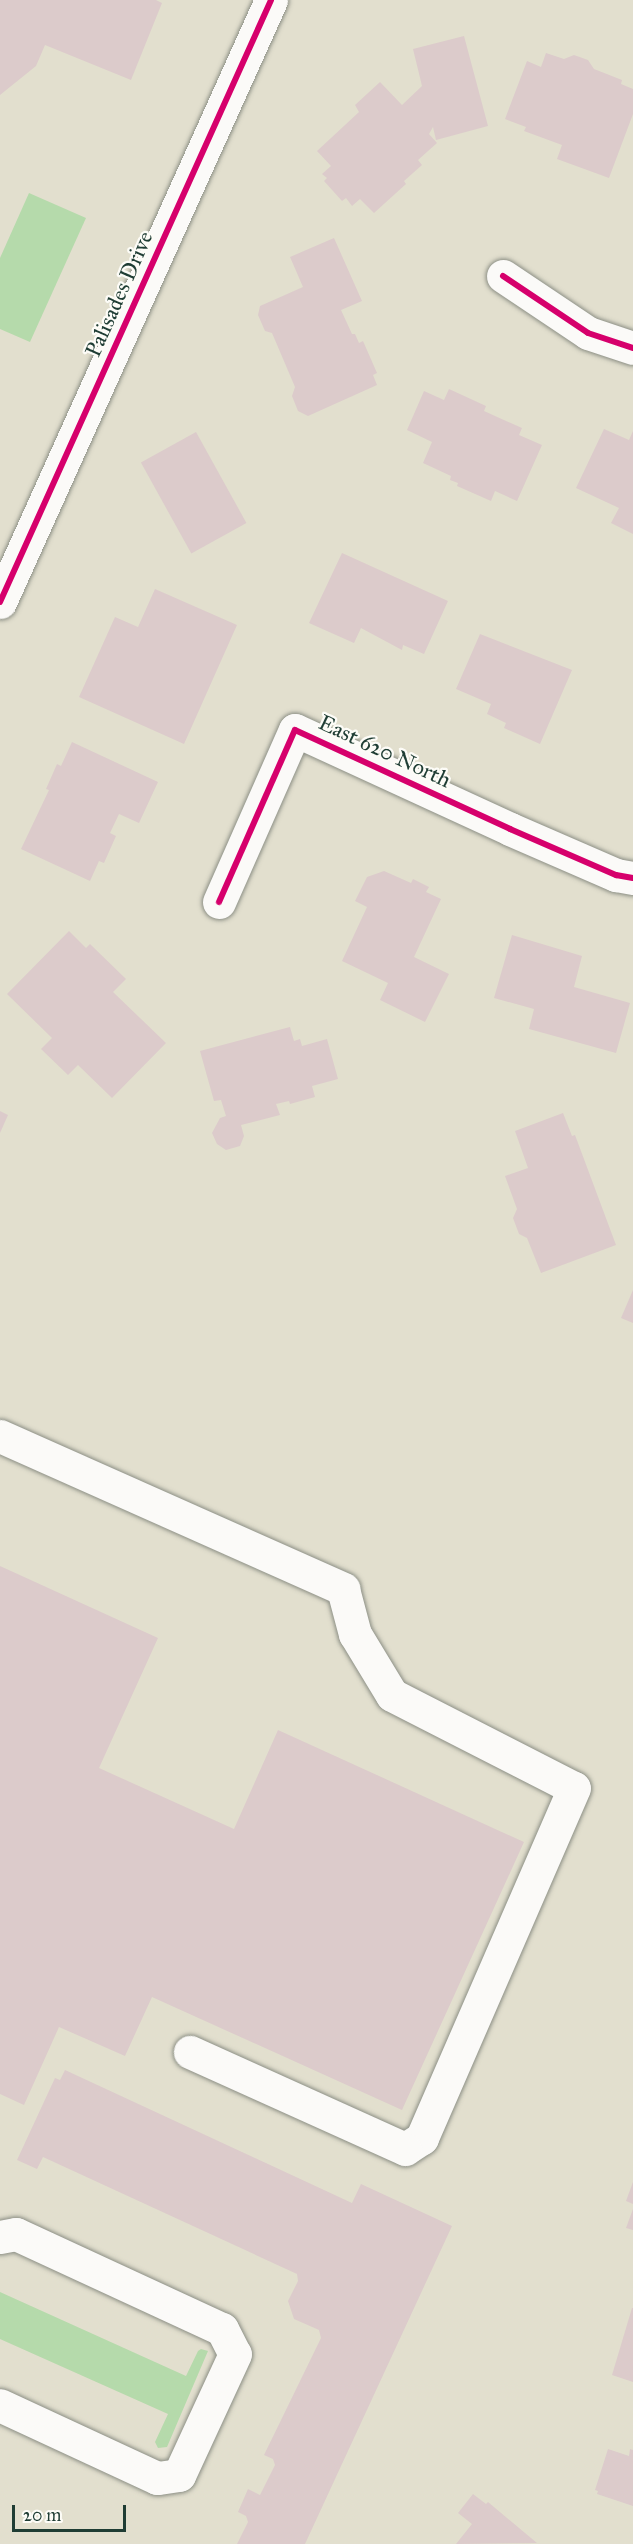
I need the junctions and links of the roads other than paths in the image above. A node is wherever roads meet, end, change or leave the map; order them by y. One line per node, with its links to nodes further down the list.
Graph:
1 (271, 0): 4 (street, Palisades Drive)
2 (503, 276): 3 (street)
3 (633, 348)
4 (0, 602)
5 (633, 878): 6 (street, East 620 North)
6 (219, 902)
7 (0, 1436): 8 (street)
8 (190, 2052)
9 (0, 2237): 10 (street)
10 (0, 2405)

